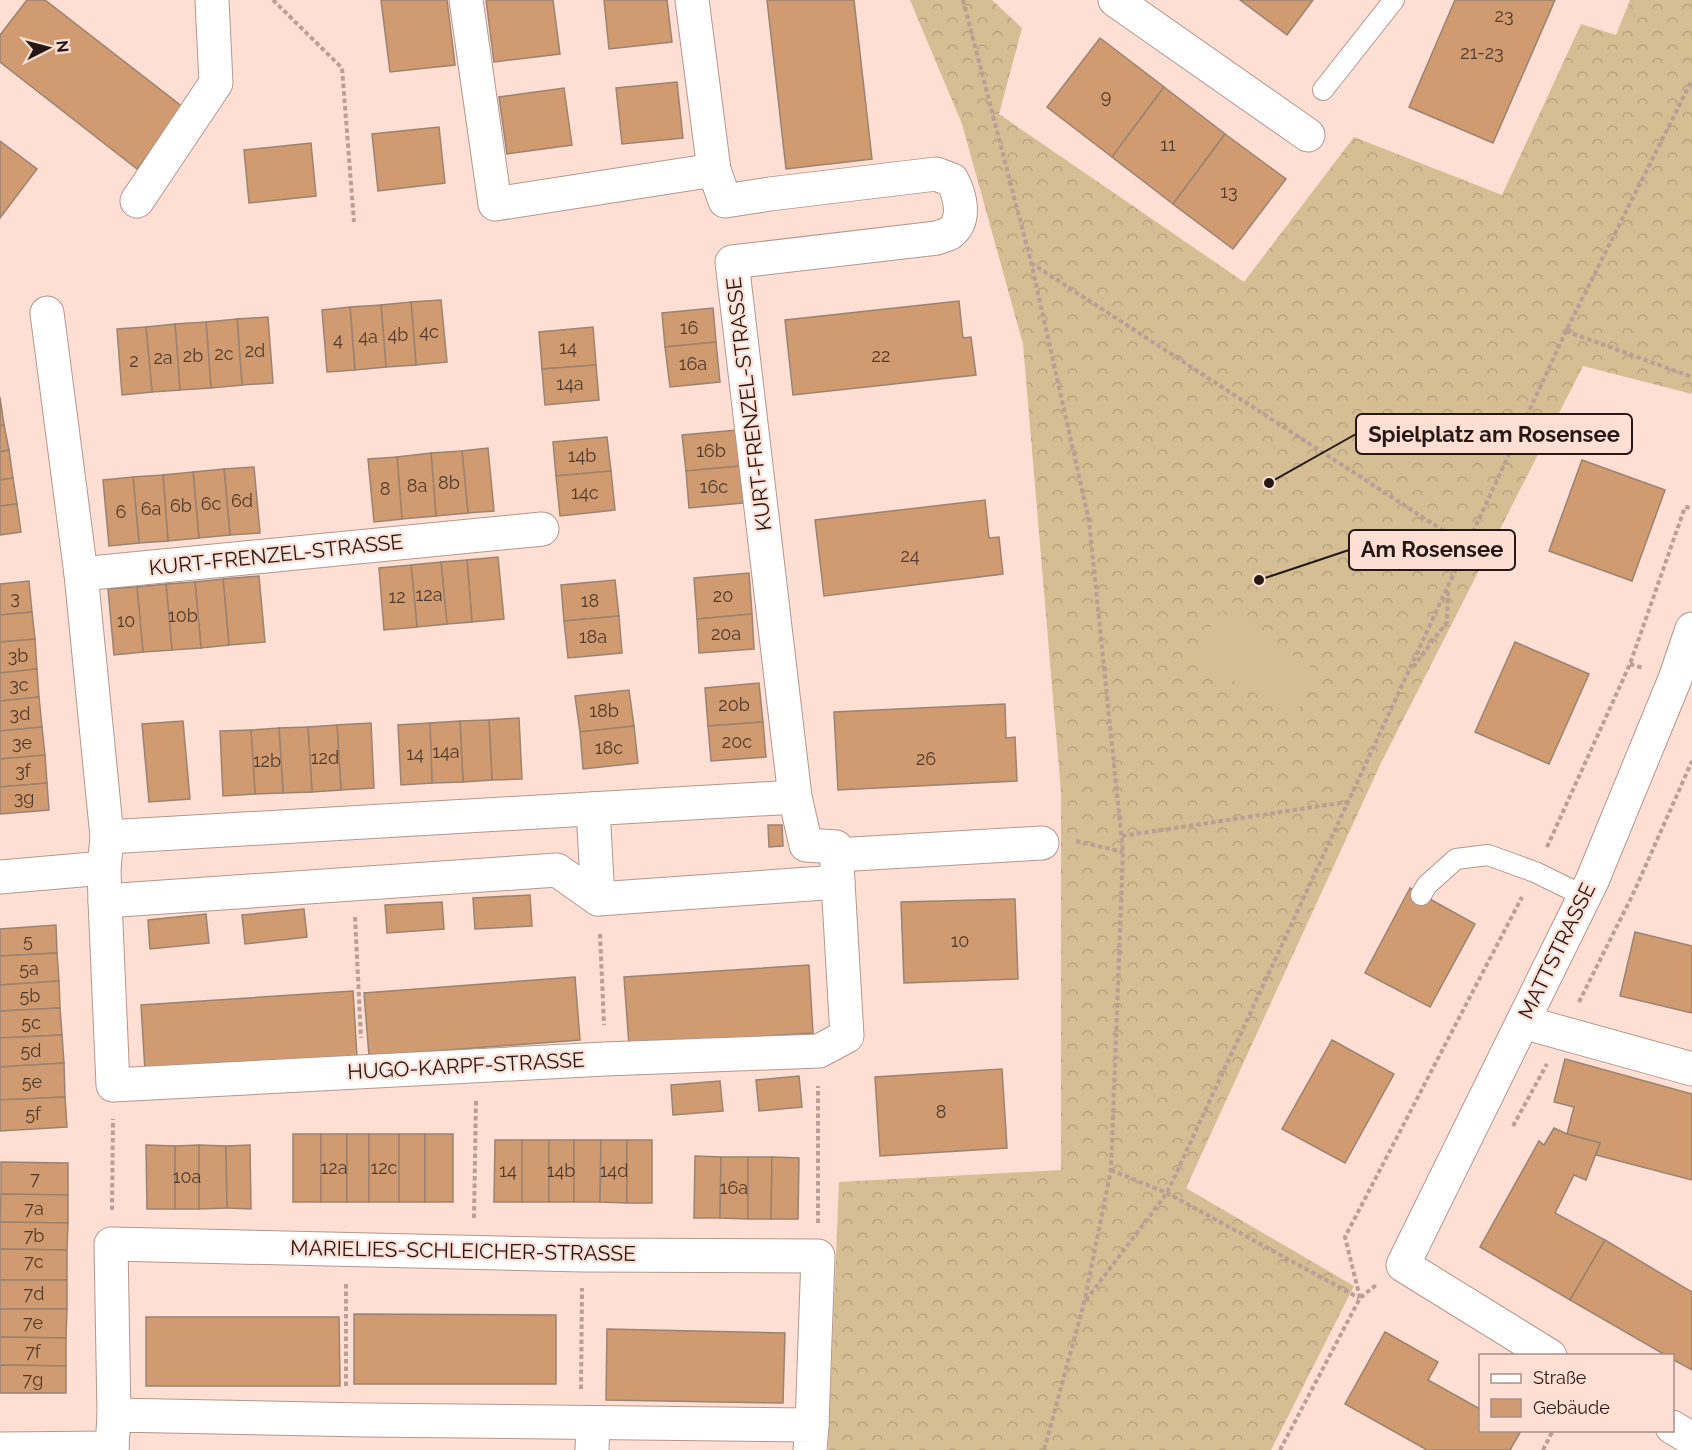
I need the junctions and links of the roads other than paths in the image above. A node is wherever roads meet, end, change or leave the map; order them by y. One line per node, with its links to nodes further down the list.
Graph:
1 (212, 0): 9 (street)
2 (466, 0): 8 (street)
3 (692, 0): 8 (street, KURT-FRENZEL-STRASSE)
4 (1115, 0): 7 (street)
5 (1394, 0): 6 (lane)
6 (1323, 90)
7 (1308, 135)
8 (714, 170): 15 (street, KURT-FRENZEL-STRASSE)
9 (137, 201)
10 (47, 313): 12 (street)
11 (542, 529): 12 (street, KURT-FRENZEL-STRASSE)
12 (81, 574): 18 (street)
13 (1692, 629): 14 (street, MATTSTRASSE)
14 (1684, 680): 22 (street, MATTSTRASSE)
15 (795, 797): 16 (street); 19 (street)
16 (593, 809): 18 (street); 23 (street)
17 (1042, 843): 19 (street)
18 (106, 853): 20 (street); 24 (street)
19 (837, 868): 23 (street); 24 (street, HUGO-KARPF-STRASSE)
20 (0, 877)
21 (1421, 895): 22 (lane)
22 (1584, 896): 25 (street, MATTSTRASSE)
23 (598, 899): 24 (street)
24 (105, 901)
25 (1522, 1022): 26 (street); 27 (street, MATTSTRASSE)
26 (1692, 1069)
27 (1547, 1354)
28 (114, 1415): 30 (street); 31 (street, MARIELIES-SCHLEICHER-STRASSE); 34 (street)
29 (1674, 1429): 32 (street)
30 (589, 1432): 31 (street)
31 (811, 1437)
32 (1692, 1439)
33 (0, 1449): 34 (street)
34 (112, 1449)

